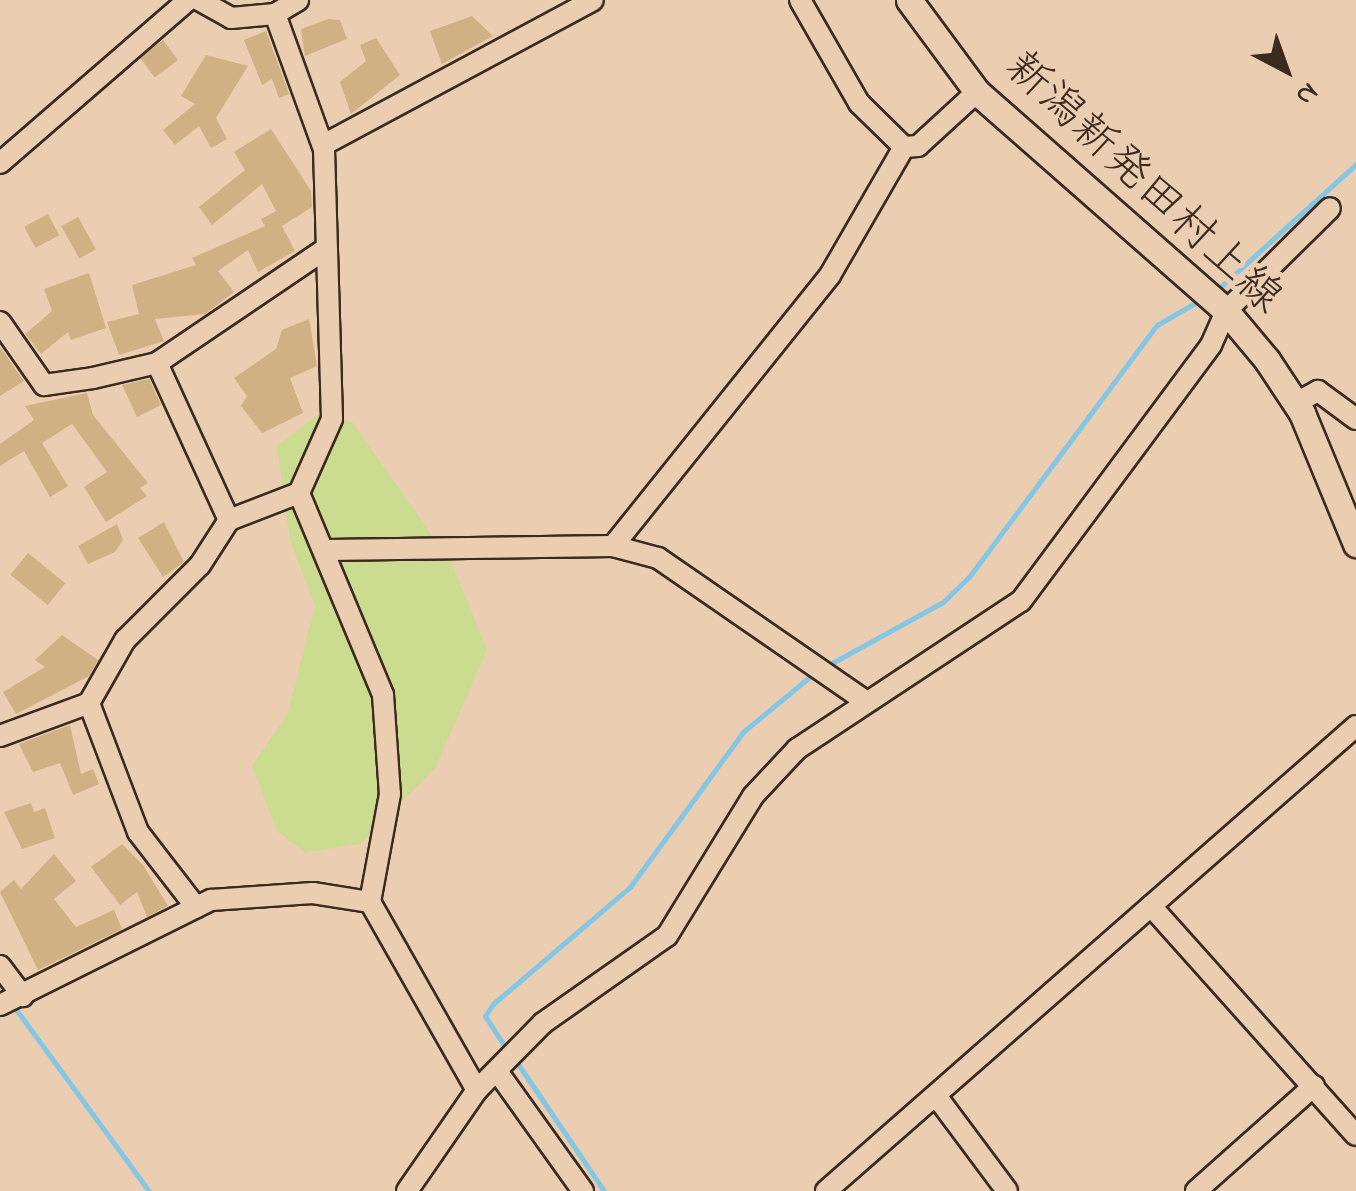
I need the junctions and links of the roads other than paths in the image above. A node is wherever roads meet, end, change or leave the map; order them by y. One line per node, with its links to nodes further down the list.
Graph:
1 (188, 0): 11 (street)
2 (199, 0): 7 (street)
3 (298, 0): 7 (street)
4 (594, 0): 9 (street)
5 (800, 0): 10 (street)
6 (910, 0): 8 (main road, 新潟新発田村上線)
7 (275, 14): 9 (street)
8 (977, 92): 10 (street); 14 (main road, 新潟新発田村上線)
9 (323, 145): 13 (street)
10 (904, 146): 22 (street)
11 (0, 162)
12 (1330, 208): 14 (street)
13 (324, 250): 16 (street); 19 (street)
14 (1226, 310): 17 (main road, 新潟新発田村上線); 24 (street)
15 (0, 322): 16 (street)
16 (157, 363): 20 (street)
17 (1296, 403): 18 (street); 21 (main road, 新潟新発田村上線)
18 (1356, 419)
19 (298, 493): 20 (street); 23 (street)
20 (229, 520): 25 (street)
21 (1356, 544)
22 (613, 546): 23 (street); 24 (street)
23 (327, 550): 29 (street)
24 (865, 701): 34 (street)
25 (89, 702): 27 (street); 30 (street)
26 (1356, 726): 28 (street)
27 (0, 736)
28 (1157, 901): 35 (street); 37 (street)
29 (370, 902): 30 (street); 36 (street)
30 (196, 907): 32 (street)
31 (0, 966): 32 (street)
32 (23, 996): 33 (street)
33 (0, 1006)
34 (497, 1071): 36 (street); 40 (street)
35 (1314, 1086): 38 (street); 43 (street)
36 (477, 1090): 39 (street)
37 (937, 1097): 41 (street); 42 (street)
38 (1356, 1134)
39 (407, 1191)
40 (583, 1191)
41 (826, 1191)
42 (1007, 1191)
43 (1196, 1191)

